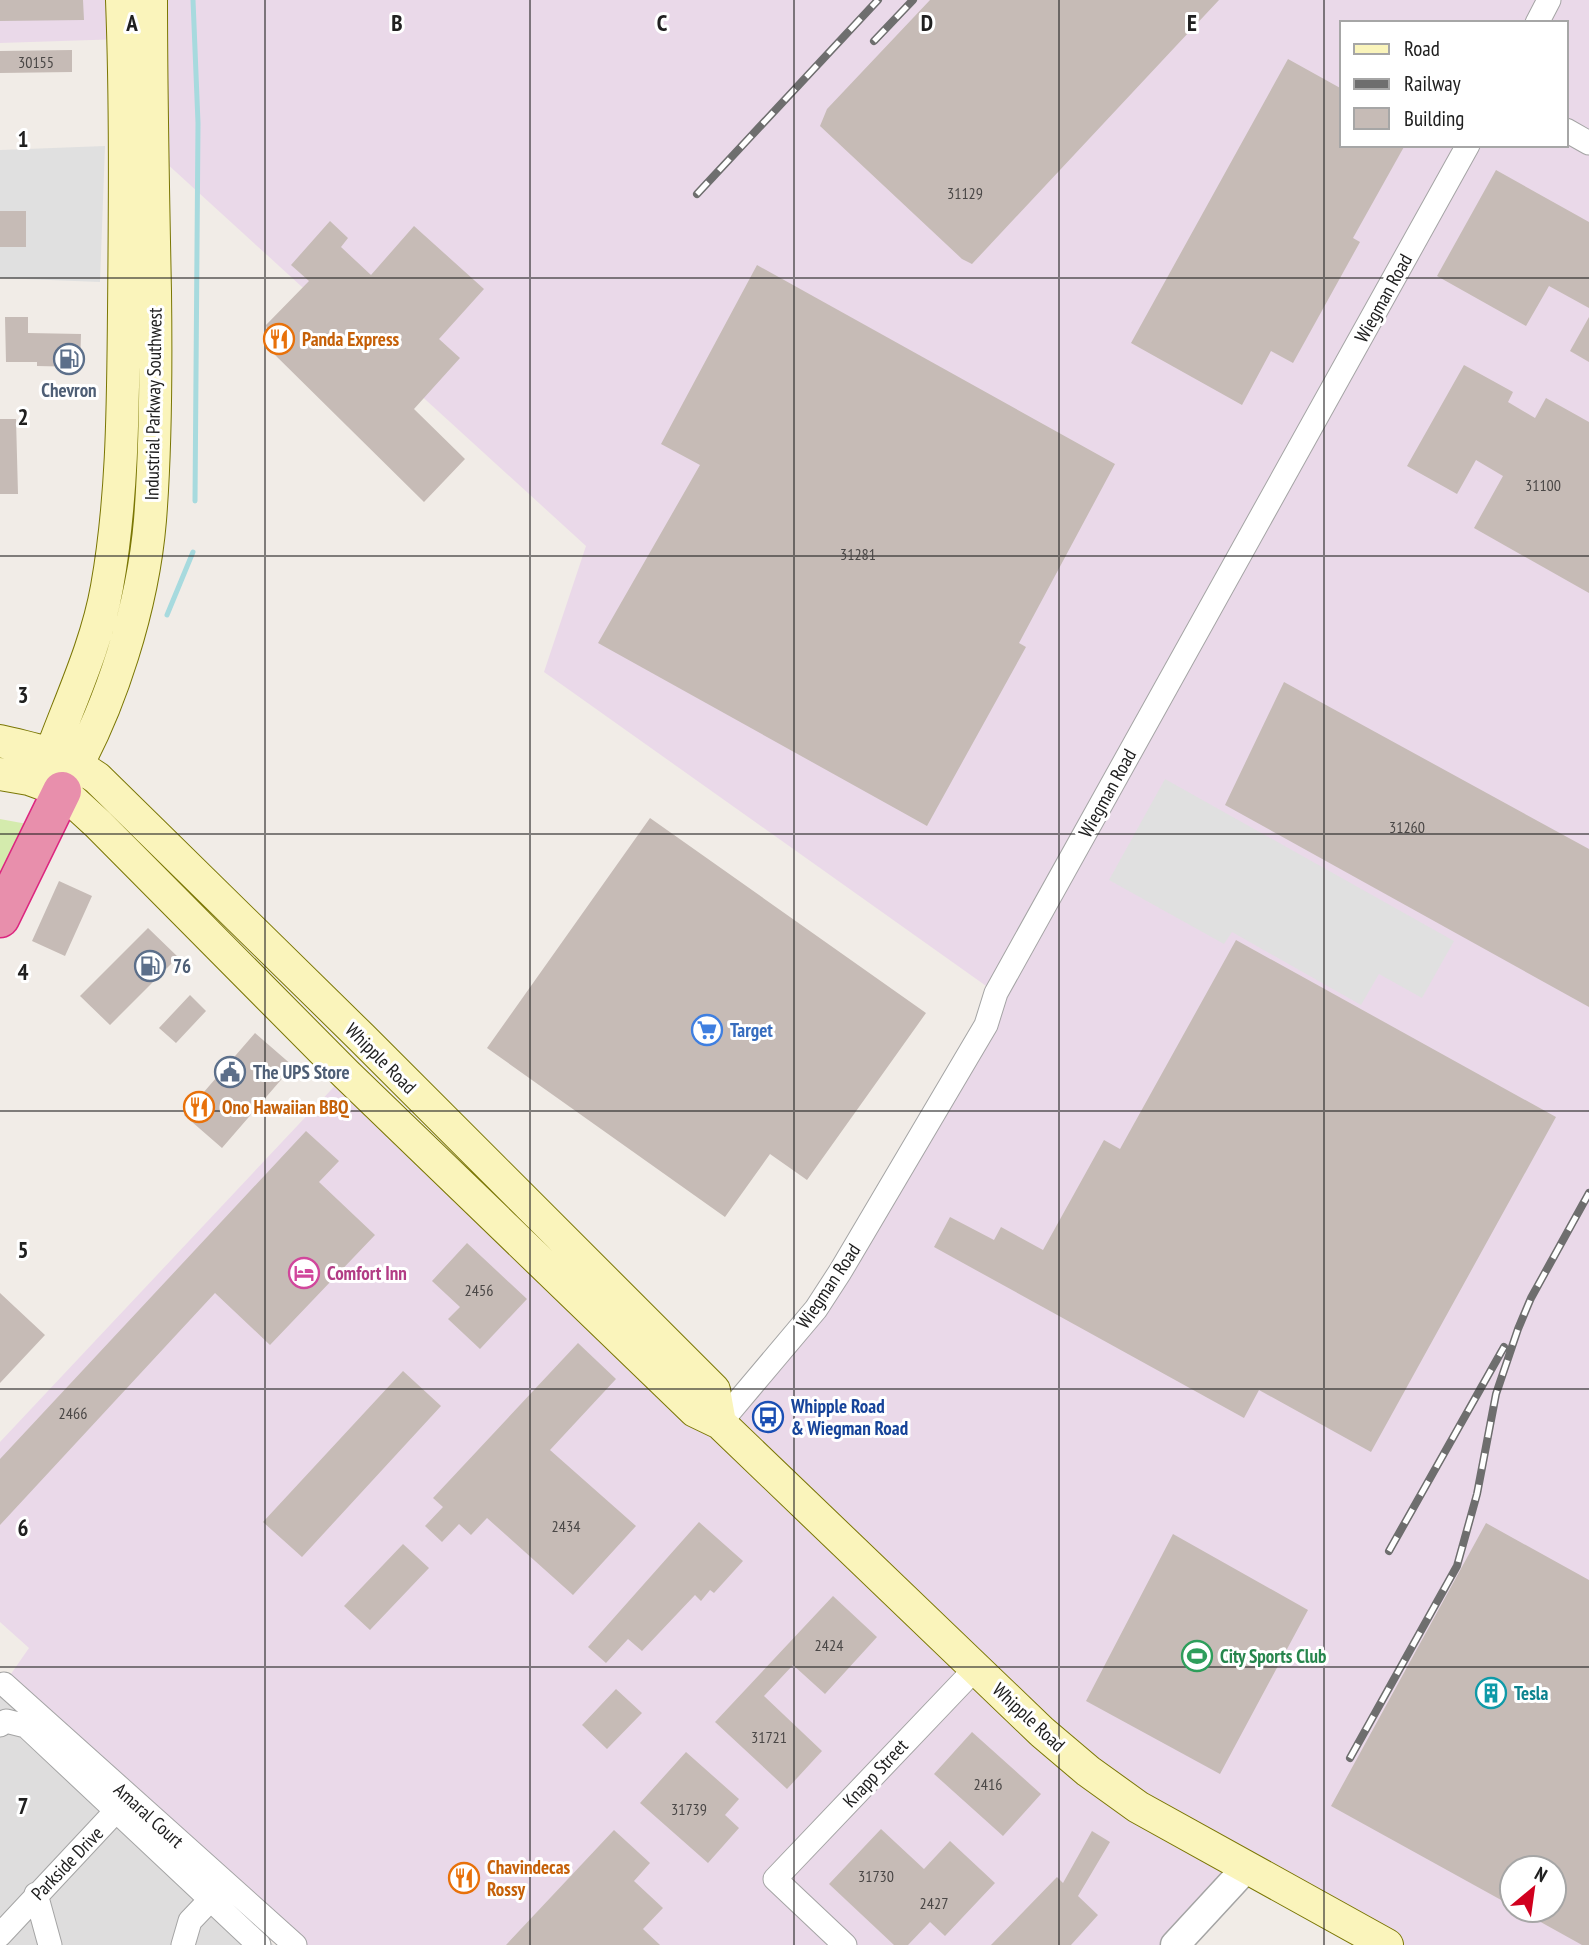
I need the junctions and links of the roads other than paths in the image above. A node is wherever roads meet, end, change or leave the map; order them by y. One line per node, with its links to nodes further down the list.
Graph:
1 (122, 0): 9 (main road, Industrial Parkway Southwest)
2 (151, 0): 9 (main road, Industrial Parkway Southwest)
3 (1549, 0): 4 (street)
4 (1538, 21)
5 (1568, 131): 6 (street)
6 (1589, 143)
7 (1467, 147): 12 (street, Wiegman Road)
8 (0, 741): 9 (main road)
9 (64, 769): 10 (main road, Whipple Road); 11 (highway); 12 (main road, Whipple Road)
10 (0, 774)
11 (0, 918)
12 (720, 1423): 13 (main road, Whipple Road)
13 (976, 1668): 17 (main road, Whipple Road); 25 (street, Knapp Street)
14 (4, 1684): 24 (street, Amaral Court)
15 (0, 1725): 16 (street)
16 (115, 1812): 18 (street, Parkside Drive); 19 (street, Parkside Drive)
17 (1247, 1867): 26 (street); 27 (main road, Whipple Road)
18 (36, 1894): 20 (street, Parkside Drive); 21 (street)
19 (211, 1899): 22 (street); 23 (street, Parkside Drive)
20 (0, 1935)
21 (50, 1945)
22 (183, 1945)
23 (259, 1945)
24 (295, 1945)
25 (845, 1945)
26 (1175, 1945)
27 (1387, 1945)

